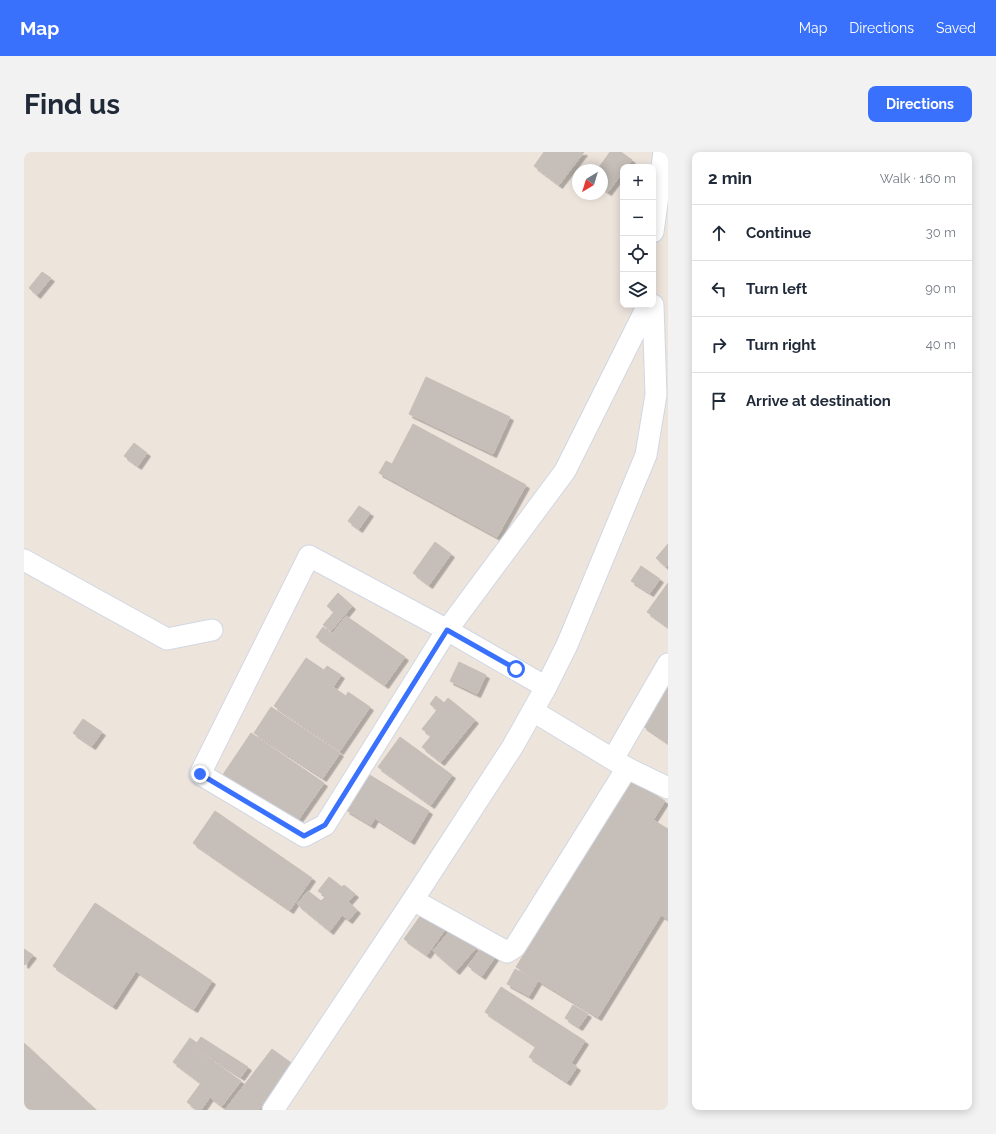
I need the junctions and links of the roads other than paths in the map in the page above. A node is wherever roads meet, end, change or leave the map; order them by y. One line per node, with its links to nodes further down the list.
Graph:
1 (664, 152): 2 (street)
2 (656, 210)
3 (646, 308): 7 (street)
4 (653, 308): 9 (street)
5 (24, 560): 6 (street)
6 (212, 630)
7 (447, 630): 7 (street); 9 (street)
8 (668, 664): 11 (street)
9 (546, 687): 10 (street)
10 (533, 711): 11 (street); 13 (street)
11 (620, 764): 12 (street); 13 (street)
12 (668, 788)
13 (413, 900): 14 (street)
14 (273, 1110)

